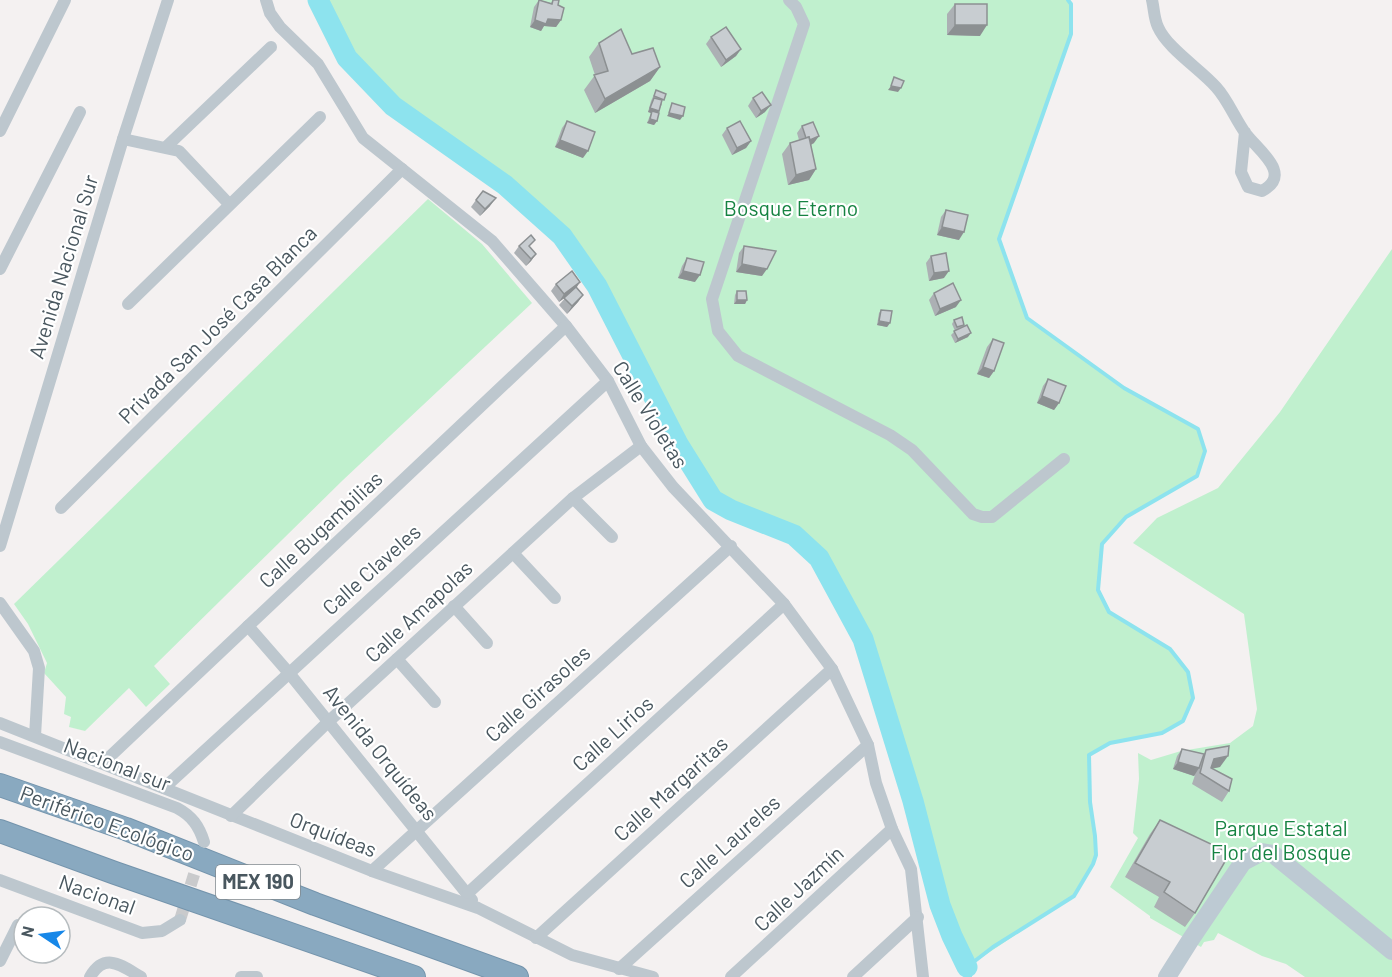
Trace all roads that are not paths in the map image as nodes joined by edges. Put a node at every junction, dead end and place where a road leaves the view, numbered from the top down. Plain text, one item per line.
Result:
1 (65, 0) edge
2 (168, 0) edge
3 (266, 0) edge
4 (789, 0) edge
5 (1152, 0) edge
6 (271, 47) dead end
7 (80, 112) dead end
8 (320, 117) dead end
9 (0, 131) edge
10 (1245, 132) dead end
11 (123, 139) junction
12 (166, 147) junction
13 (402, 169) junction
14 (229, 204) junction
15 (0, 269) edge
16 (128, 304) dead end
17 (567, 326) junction
18 (608, 381) junction
19 (641, 446) junction
20 (1064, 459) dead end
21 (573, 498) junction
22 (61, 508) dead end
23 (612, 537) dead end
24 (0, 546) edge
25 (731, 546) junction
26 (513, 552) junction
27 (555, 598) dead end
28 (0, 603) edge
29 (784, 604) junction
30 (454, 606) junction
31 (248, 626) junction
32 (487, 643) dead end
33 (398, 659) junction
34 (832, 669) junction
35 (289, 673) junction
36 (435, 702) dead end
37 (328, 722) junction
38 (0, 723) edge
39 (35, 736) junction
40 (0, 742) edge
41 (868, 745) junction
42 (103, 763) junction
43 (0, 785) edge
44 (164, 788) junction
45 (231, 816) junction
46 (892, 829) junction
47 (417, 830) junction
48 (0, 831) edge
49 (204, 842) dead end
50 (372, 871) junction
51 (0, 880) edge
52 (468, 893) junction
53 (478, 908) junction
54 (918, 918) junction
55 (180, 920) dead end
56 (12, 937) edge
57 (536, 938) junction
58 (1392, 951) edge
59 (0, 961) edge
60 (619, 969) junction
61 (90, 977) edge
62 (141, 977) edge
63 (241, 977) edge
64 (257, 977) edge
65 (414, 977) edge
66 (517, 977) edge
67 (653, 977) edge
68 (732, 977) edge
69 (854, 977) edge
70 (923, 977) edge
71 (1167, 977) edge

1 - 9 street
2 - 11 street, Avenida Nacional Sur
3 - 13 street, Calle Violetas
4 - 20 street
5 - 10 street
6 - 12 street
7 - 15 street
8 - 14 street
11 - 12 street
11 - 24 street, Avenida Nacional Sur
12 - 14 street
13 - 17 street, Calle Violetas
13 - 22 street, Privada San José Casa Blanca
14 - 16 street
17 - 18 street, Calle Violetas
17 - 31 street, Calle Bugambilias
18 - 19 street, Calle Violetas
18 - 35 street, Calle Claveles
19 - 21 street, Calle Amapolas
19 - 25 street, Calle Violetas
21 - 23 street
21 - 26 street, Calle Amapolas
25 - 29 street, Calle Violetas
25 - 47 street, Calle Girasoles
26 - 27 street
26 - 30 street, Calle Amapolas
28 - 39 street
29 - 34 street, Calle Violetas
29 - 52 street, Calle Lirios
30 - 32 street
30 - 33 street, Calle Amapolas
31 - 35 street, Avenida Orquídeas
31 - 42 street, Calle Bugambilias
33 - 36 street
33 - 37 street, Calle Amapolas
34 - 41 street, Calle Violetas
34 - 57 street, Calle Margaritas
35 - 37 street, Avenida Orquídeas
35 - 44 street, Calle Claveles
37 - 45 street, Calle Amapolas
37 - 47 street, Avenida Orquídeas
38 - 39 street, Orquídeas
39 - 42 street, Orquídeas
40 - 49 street, Nacional sur
41 - 46 street, Calle Violetas
41 - 60 street, Calle Laureles
42 - 44 street, Orquídeas
43 - 66 highway, Periférico Ecológico / MEX 190
44 - 45 street, Orquídeas
45 - 50 street, Orquídeas
46 - 54 street, Calle Violetas
46 - 68 street, Calle Jazmín
47 - 50 street, Calle Girasoles
47 - 52 street, Avenida Orquídeas
48 - 65 highway, Periférico Ecológico / MEX 190
50 - 53 street, Orquídeas
51 - 55 street, Nacional
52 - 53 street, Avenida Orquídeas
53 - 57 street, Orquídeas
54 - 69 street
54 - 70 street, Calle Violetas
56 - 59 street
57 - 60 street, Orquídeas
58 - 71 street
60 - 67 street, Orquídeas
61 - 62 street
63 - 64 street

